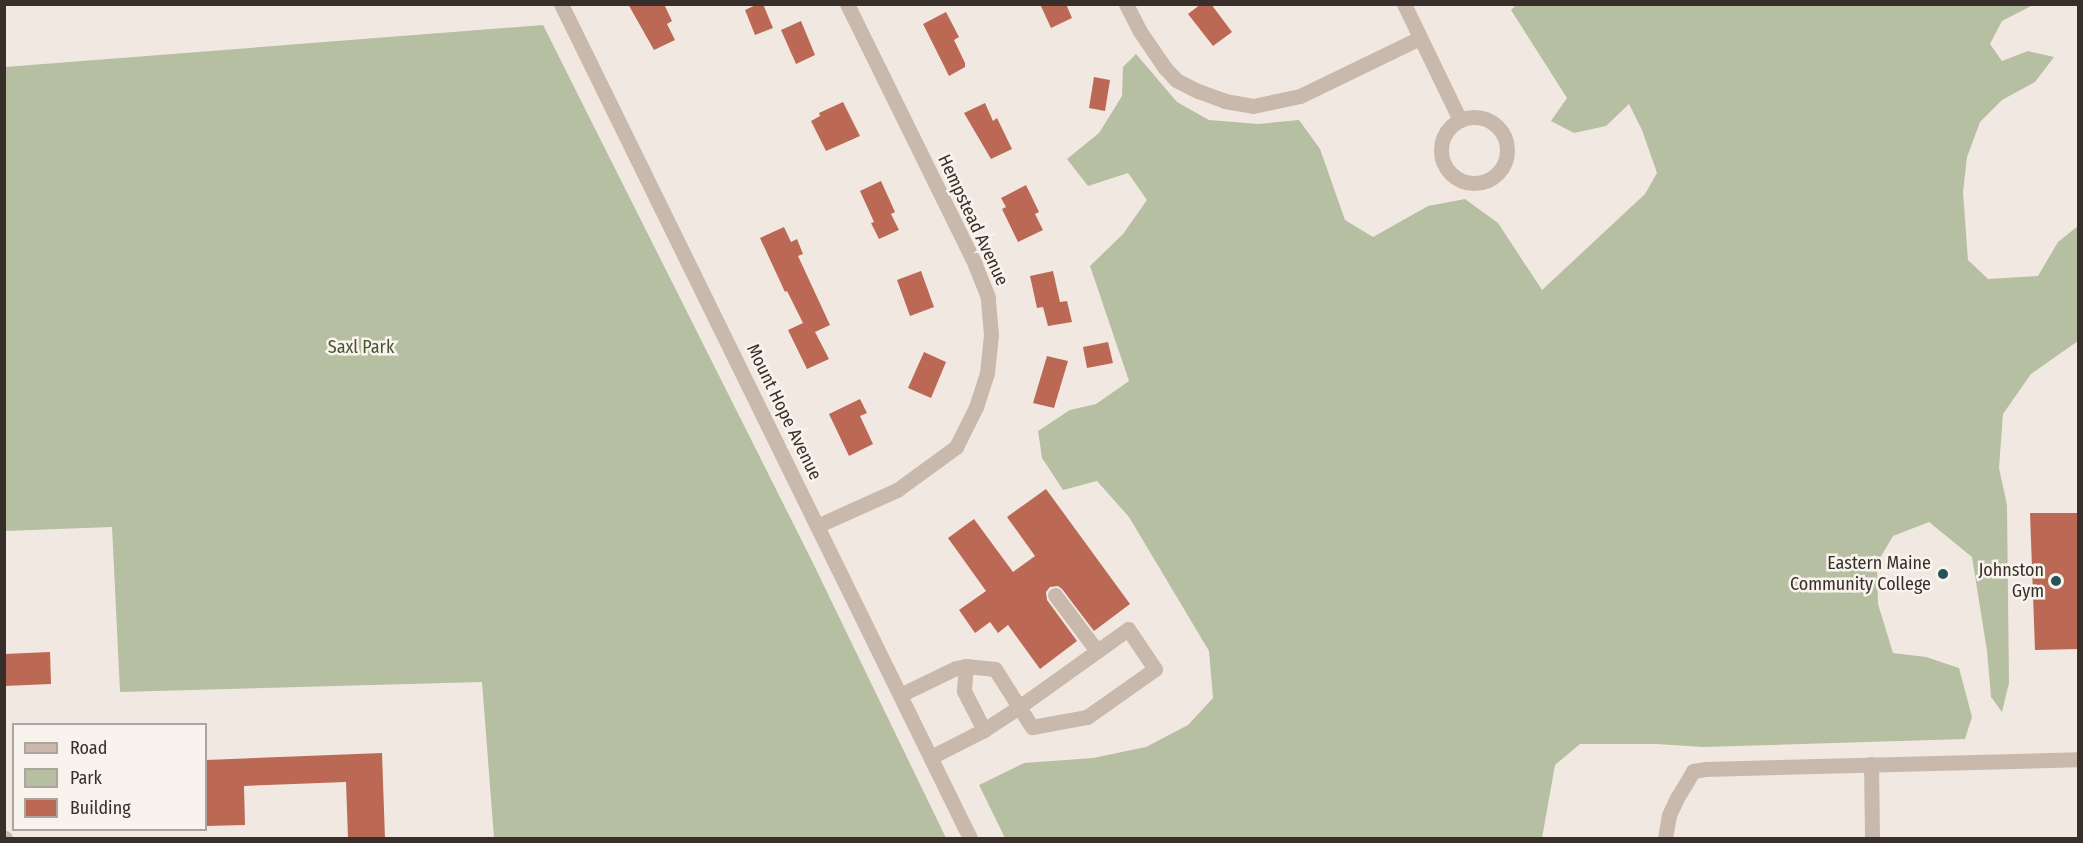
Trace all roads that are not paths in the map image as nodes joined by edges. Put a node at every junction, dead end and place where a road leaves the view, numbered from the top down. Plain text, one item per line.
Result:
1 (561, 4) edge
2 (847, 4) edge
3 (1126, 4) edge
4 (1404, 4) edge
5 (1420, 38) junction
6 (1460, 120) junction
7 (819, 525) junction
8 (1055, 596) dead end
9 (1097, 651) junction
10 (966, 666) junction
11 (900, 695) junction
12 (1019, 707) junction
13 (984, 729) junction
14 (931, 758) junction
15 (2079, 759) edge
16 (1871, 764) junction
17 (970, 838) edge
18 (1665, 838) edge
19 (1872, 838) edge

1 - 7 street, Mount Hope Avenue
2 - 7 street, Hempstead Avenue
3 - 5 street
4 - 5 street
5 - 6 street
6 - 6 street
7 - 11 street, Mount Hope Avenue
8 - 9 street
9 - 12 street
9 - 12 street
10 - 11 street
10 - 12 street
10 - 13 street
11 - 14 street, Mount Hope Avenue
12 - 13 street
13 - 14 street
14 - 17 street, Mount Hope Avenue
15 - 16 street
16 - 18 street
16 - 19 street

